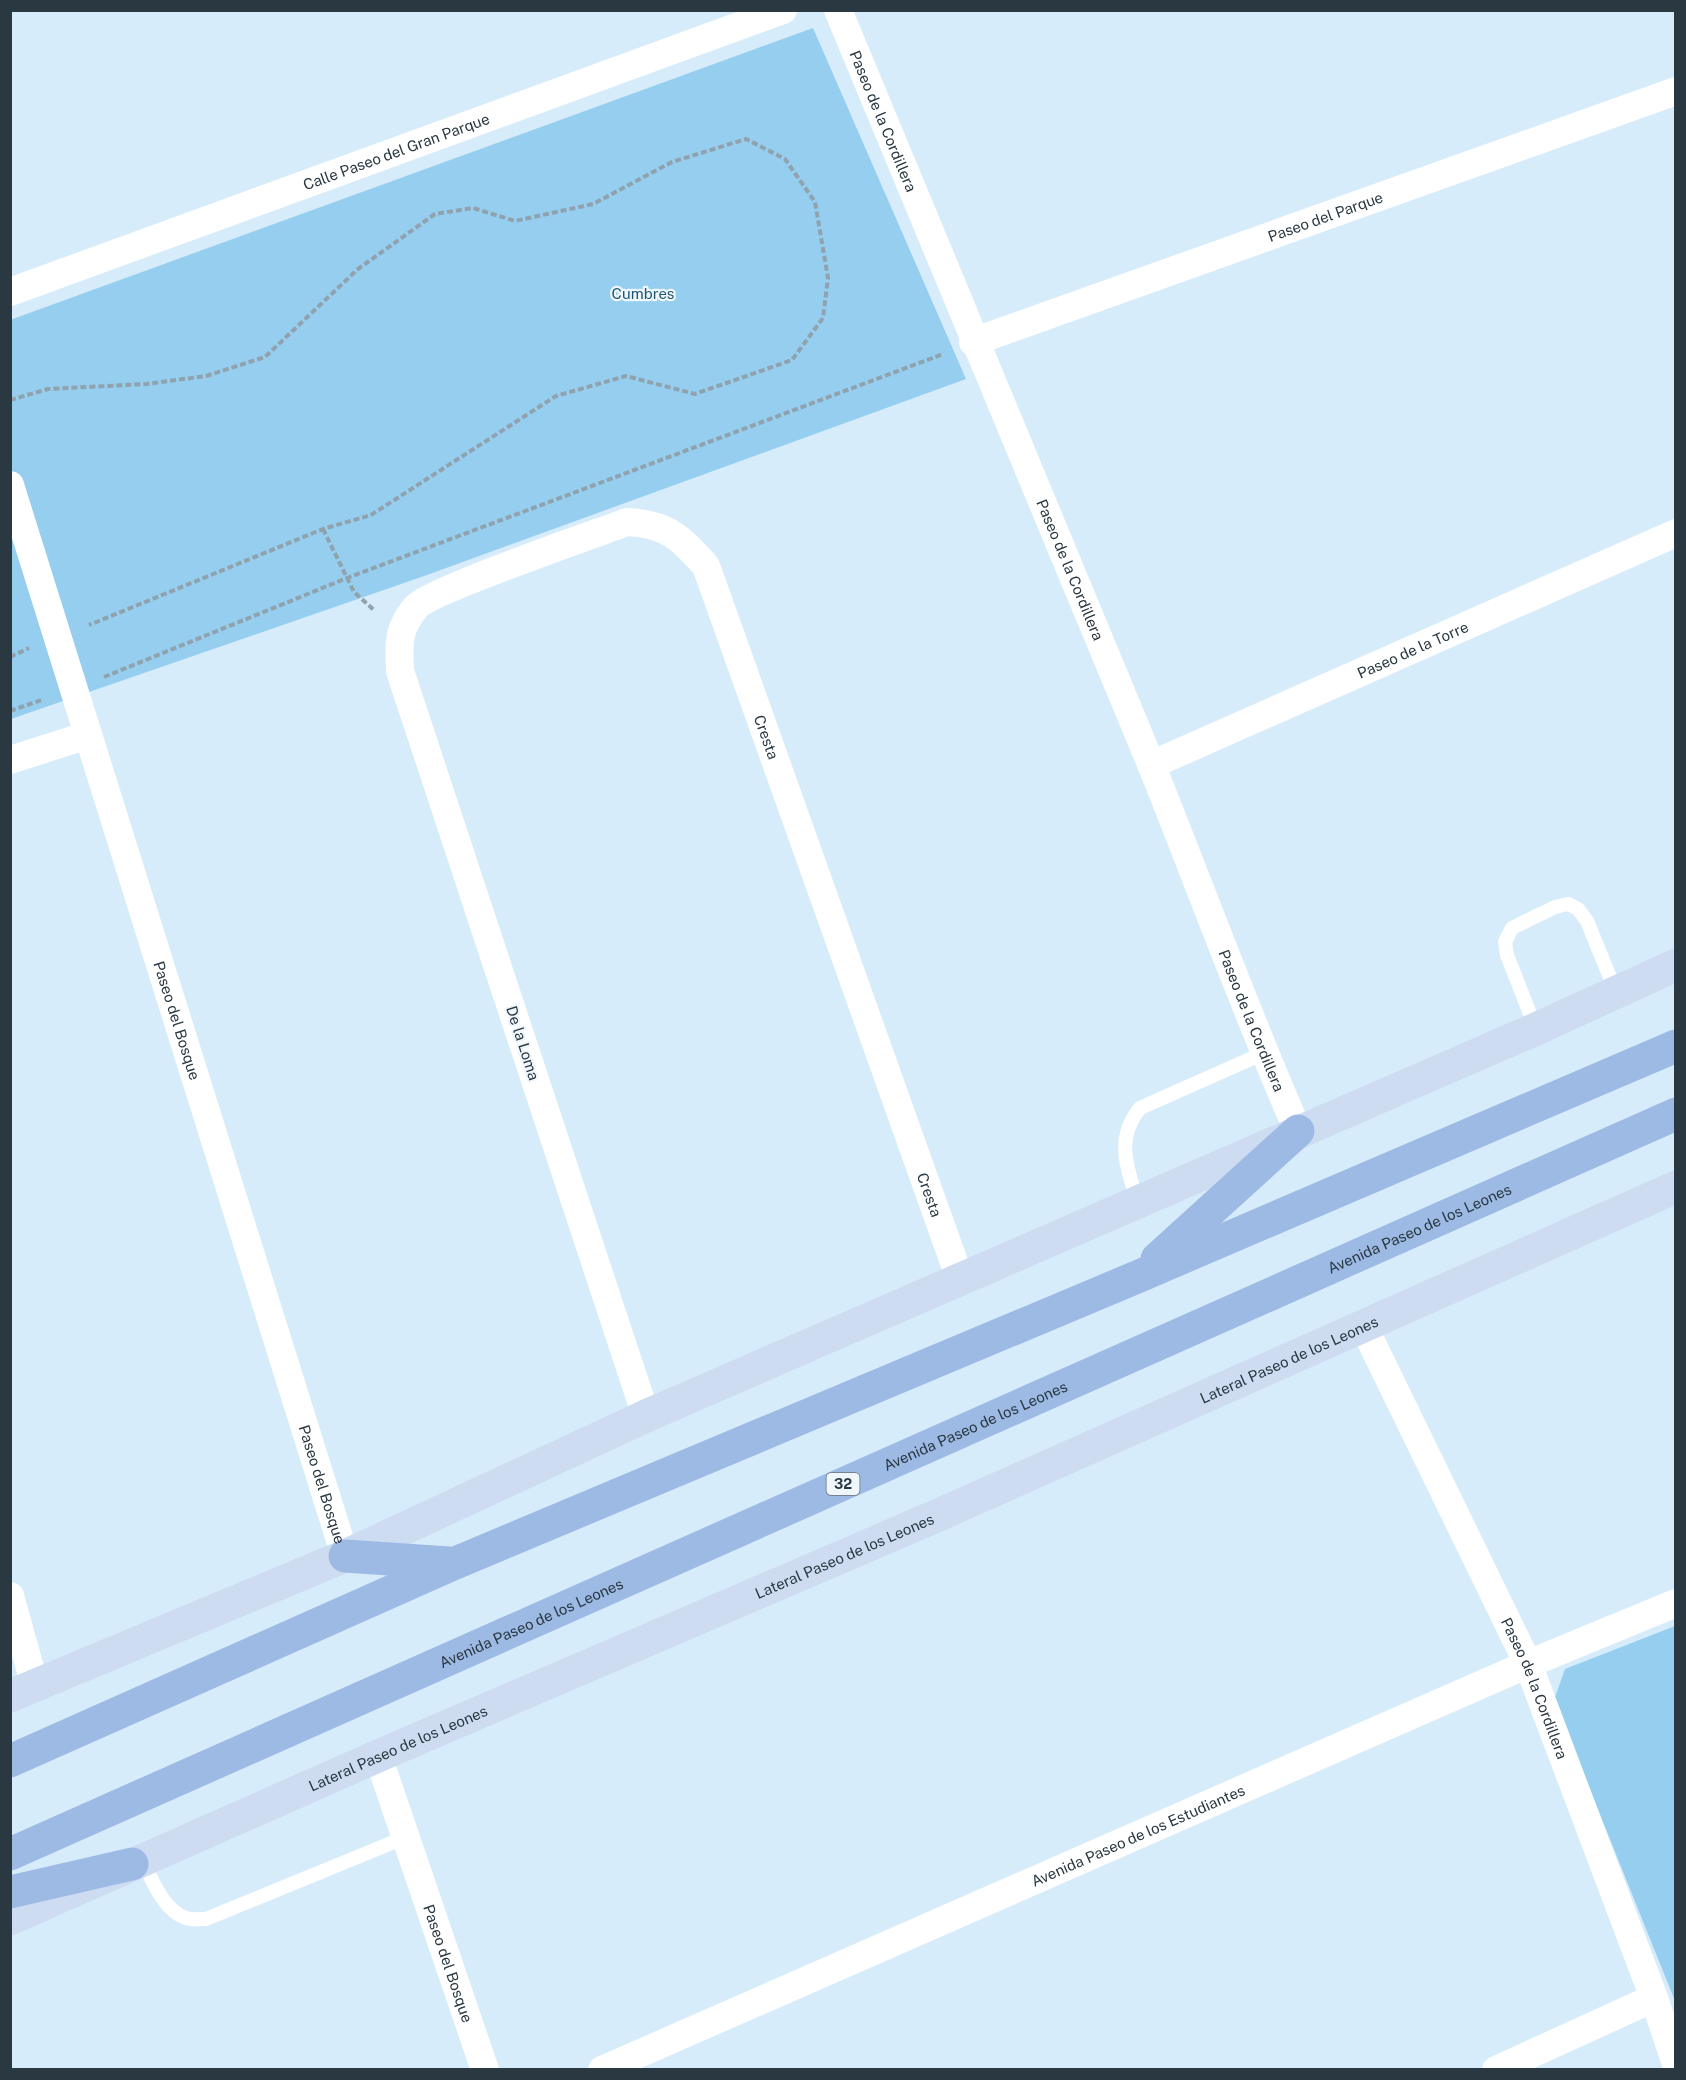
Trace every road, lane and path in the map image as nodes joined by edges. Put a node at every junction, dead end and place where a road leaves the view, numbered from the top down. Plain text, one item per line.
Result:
1 (783, 10) edge
2 (838, 10) edge
3 (1676, 91) edge
4 (10, 292) edge
5 (973, 342) junction
6 (10, 400) edge
7 (10, 485) edge
8 (323, 529) junction
9 (1676, 533) edge
10 (347, 578) junction
11 (399, 633) junction
12 (58, 638) junction
13 (10, 657) edge
14 (74, 689) junction
15 (10, 711) edge
16 (88, 735) junction
17 (10, 760) edge
18 (1151, 765) junction
19 (1676, 966) edge
20 (1616, 992) junction
21 (1536, 1029) junction
22 (1676, 1046) edge
23 (1264, 1053) junction
24 (1676, 1114) edge
25 (1298, 1131) junction
26 (1676, 1187) edge
27 (1137, 1201) junction
28 (1137, 1277) junction
29 (960, 1279) junction
30 (1363, 1324) junction
31 (646, 1416) junction
32 (345, 1556) junction
33 (453, 1564) junction
34 (10, 1596) edge
35 (1676, 1603) edge
36 (1528, 1664) junction
37 (23, 1691) edge
38 (378, 1755) junction
39 (10, 1761) edge
40 (406, 1837) junction
41 (10, 1854) edge
42 (137, 1862) junction
43 (10, 1892) edge
44 (10, 1919) edge
45 (1654, 1998) junction
46 (1676, 2064) edge
47 (485, 2070) edge
48 (602, 2070) edge
49 (1496, 2070) edge

1 - 4 street, Calle Paseo del Gran Parque
2 - 5 street, Paseo de la Cordillera
3 - 5 street, Paseo del Parque
5 - 10 path
5 - 18 street, Paseo de la Cordillera
6 - 8 path
7 - 12 street, Paseo del Bosque
8 - 10 path
8 - 12 path
9 - 18 street, Paseo de la Torre
10 - 11 path
10 - 14 path
11 - 29 street, Cresta
11 - 31 street, De la Loma
12 - 13 path
12 - 14 street, Paseo del Bosque
14 - 15 path
14 - 16 street, Paseo del Bosque
16 - 17 street
16 - 32 street, Paseo del Bosque
18 - 23 street, Paseo de la Cordillera
19 - 20 street
20 - 21 street
20 - 21 lane
21 - 25 street
22 - 28 main road
23 - 25 street, Paseo de la Cordillera
23 - 27 lane
24 - 41 main road, Avenida Paseo de los Leones / 32
25 - 27 street
25 - 28 main road
26 - 30 street, Lateral Paseo de los Leones
27 - 29 street
28 - 33 main road
29 - 31 street
30 - 36 street, Paseo de la Cordillera
30 - 38 street, Lateral Paseo de los Leones
31 - 32 street
32 - 33 main road
32 - 37 street
33 - 39 main road
34 - 37 street
35 - 36 street, Avenida Paseo de los Estudiantes
36 - 45 street, Paseo de la Cordillera
36 - 48 street, Avenida Paseo de los Estudiantes
38 - 40 street, Paseo del Bosque
38 - 42 street, Lateral Paseo de los Leones
40 - 42 lane
40 - 47 street, Paseo del Bosque
42 - 43 main road
42 - 44 street, Lateral Paseo de los Leones
45 - 46 street, Paseo de la Cordillera
45 - 49 street

